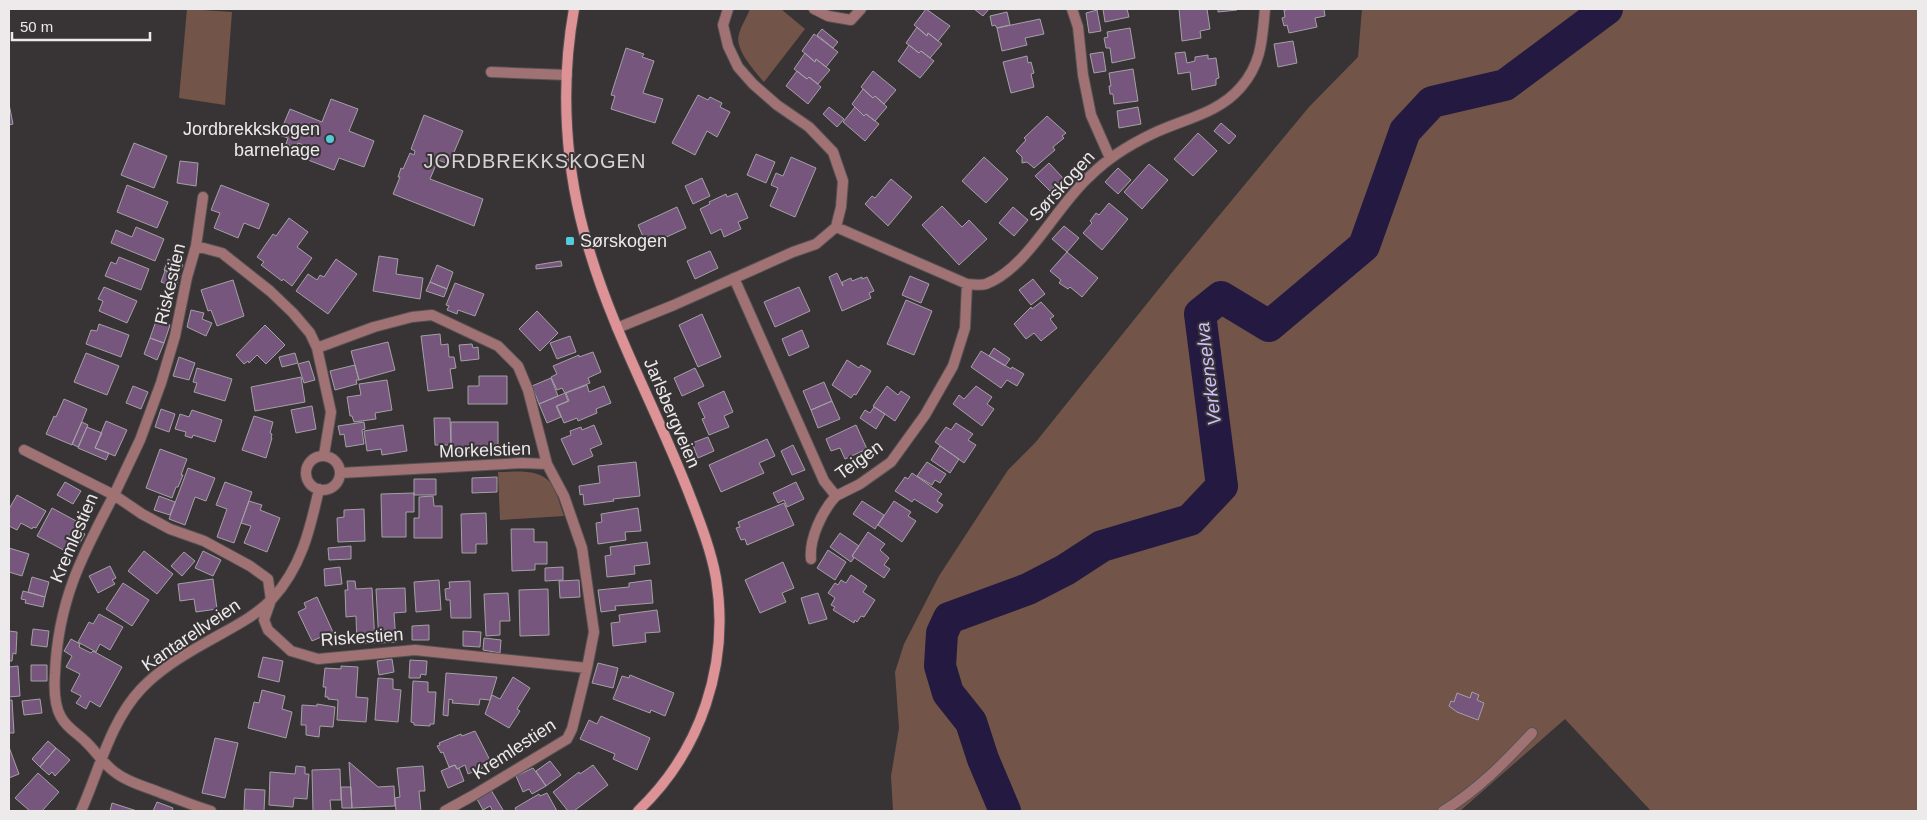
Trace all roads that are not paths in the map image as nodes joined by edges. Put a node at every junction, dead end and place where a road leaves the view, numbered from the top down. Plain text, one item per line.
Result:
1 (574, 9) edge
2 (728, 9) edge
3 (814, 9) edge
4 (861, 9) edge
5 (1072, 9) edge
6 (1265, 9) edge
7 (491, 72) dead end
8 (567, 75) junction
9 (1110, 158) junction
10 (204, 197) dead end
11 (836, 227) junction
12 (196, 246) junction
13 (734, 278) junction
14 (967, 284) junction
15 (617, 328) junction
16 (316, 348) junction
17 (24, 450) dead end
18 (324, 455) junction
19 (547, 464) junction
20 (340, 473) junction
21 (319, 489) junction
22 (114, 495) junction
23 (836, 496) junction
24 (811, 559) dead end
25 (271, 600) junction
26 (586, 668) junction
27 (1532, 733) dead end
28 (102, 761) junction
29 (81, 811) edge
30 (211, 811) edge
31 (445, 811) edge
32 (638, 811) edge
33 (1443, 811) edge

1 - 8 main road, Jarlsbergveien
2 - 11 street
3 - 4 street
5 - 9 street
6 - 9 street, Sørskogen
7 - 8 street
8 - 15 main road, Jarlsbergveien
9 - 14 street, Sørskogen
10 - 12 street, Riskestien
11 - 13 street
11 - 14 street, Sørskogen
12 - 16 street
12 - 22 street, Riskestien
13 - 15 street
13 - 23 street, Teigen
14 - 23 street, Teigen
15 - 32 main road, Jarlsbergveien
16 - 18 street
16 - 19 street, Morkelstien
17 - 22 street, Kremlestien
18 - 20 street
18 - 21 street
19 - 20 street, Morkelstien
19 - 26 street
20 - 21 street
21 - 25 street, Kantarellveien
22 - 25 street, Riskestien
22 - 28 street, Kremlestien
23 - 24 street
25 - 26 street, Riskestien
25 - 28 street, Kantarellveien
26 - 31 street, Kremlestien
27 - 33 street
28 - 29 street, Kantarellveien
28 - 30 street, Kremlestien

